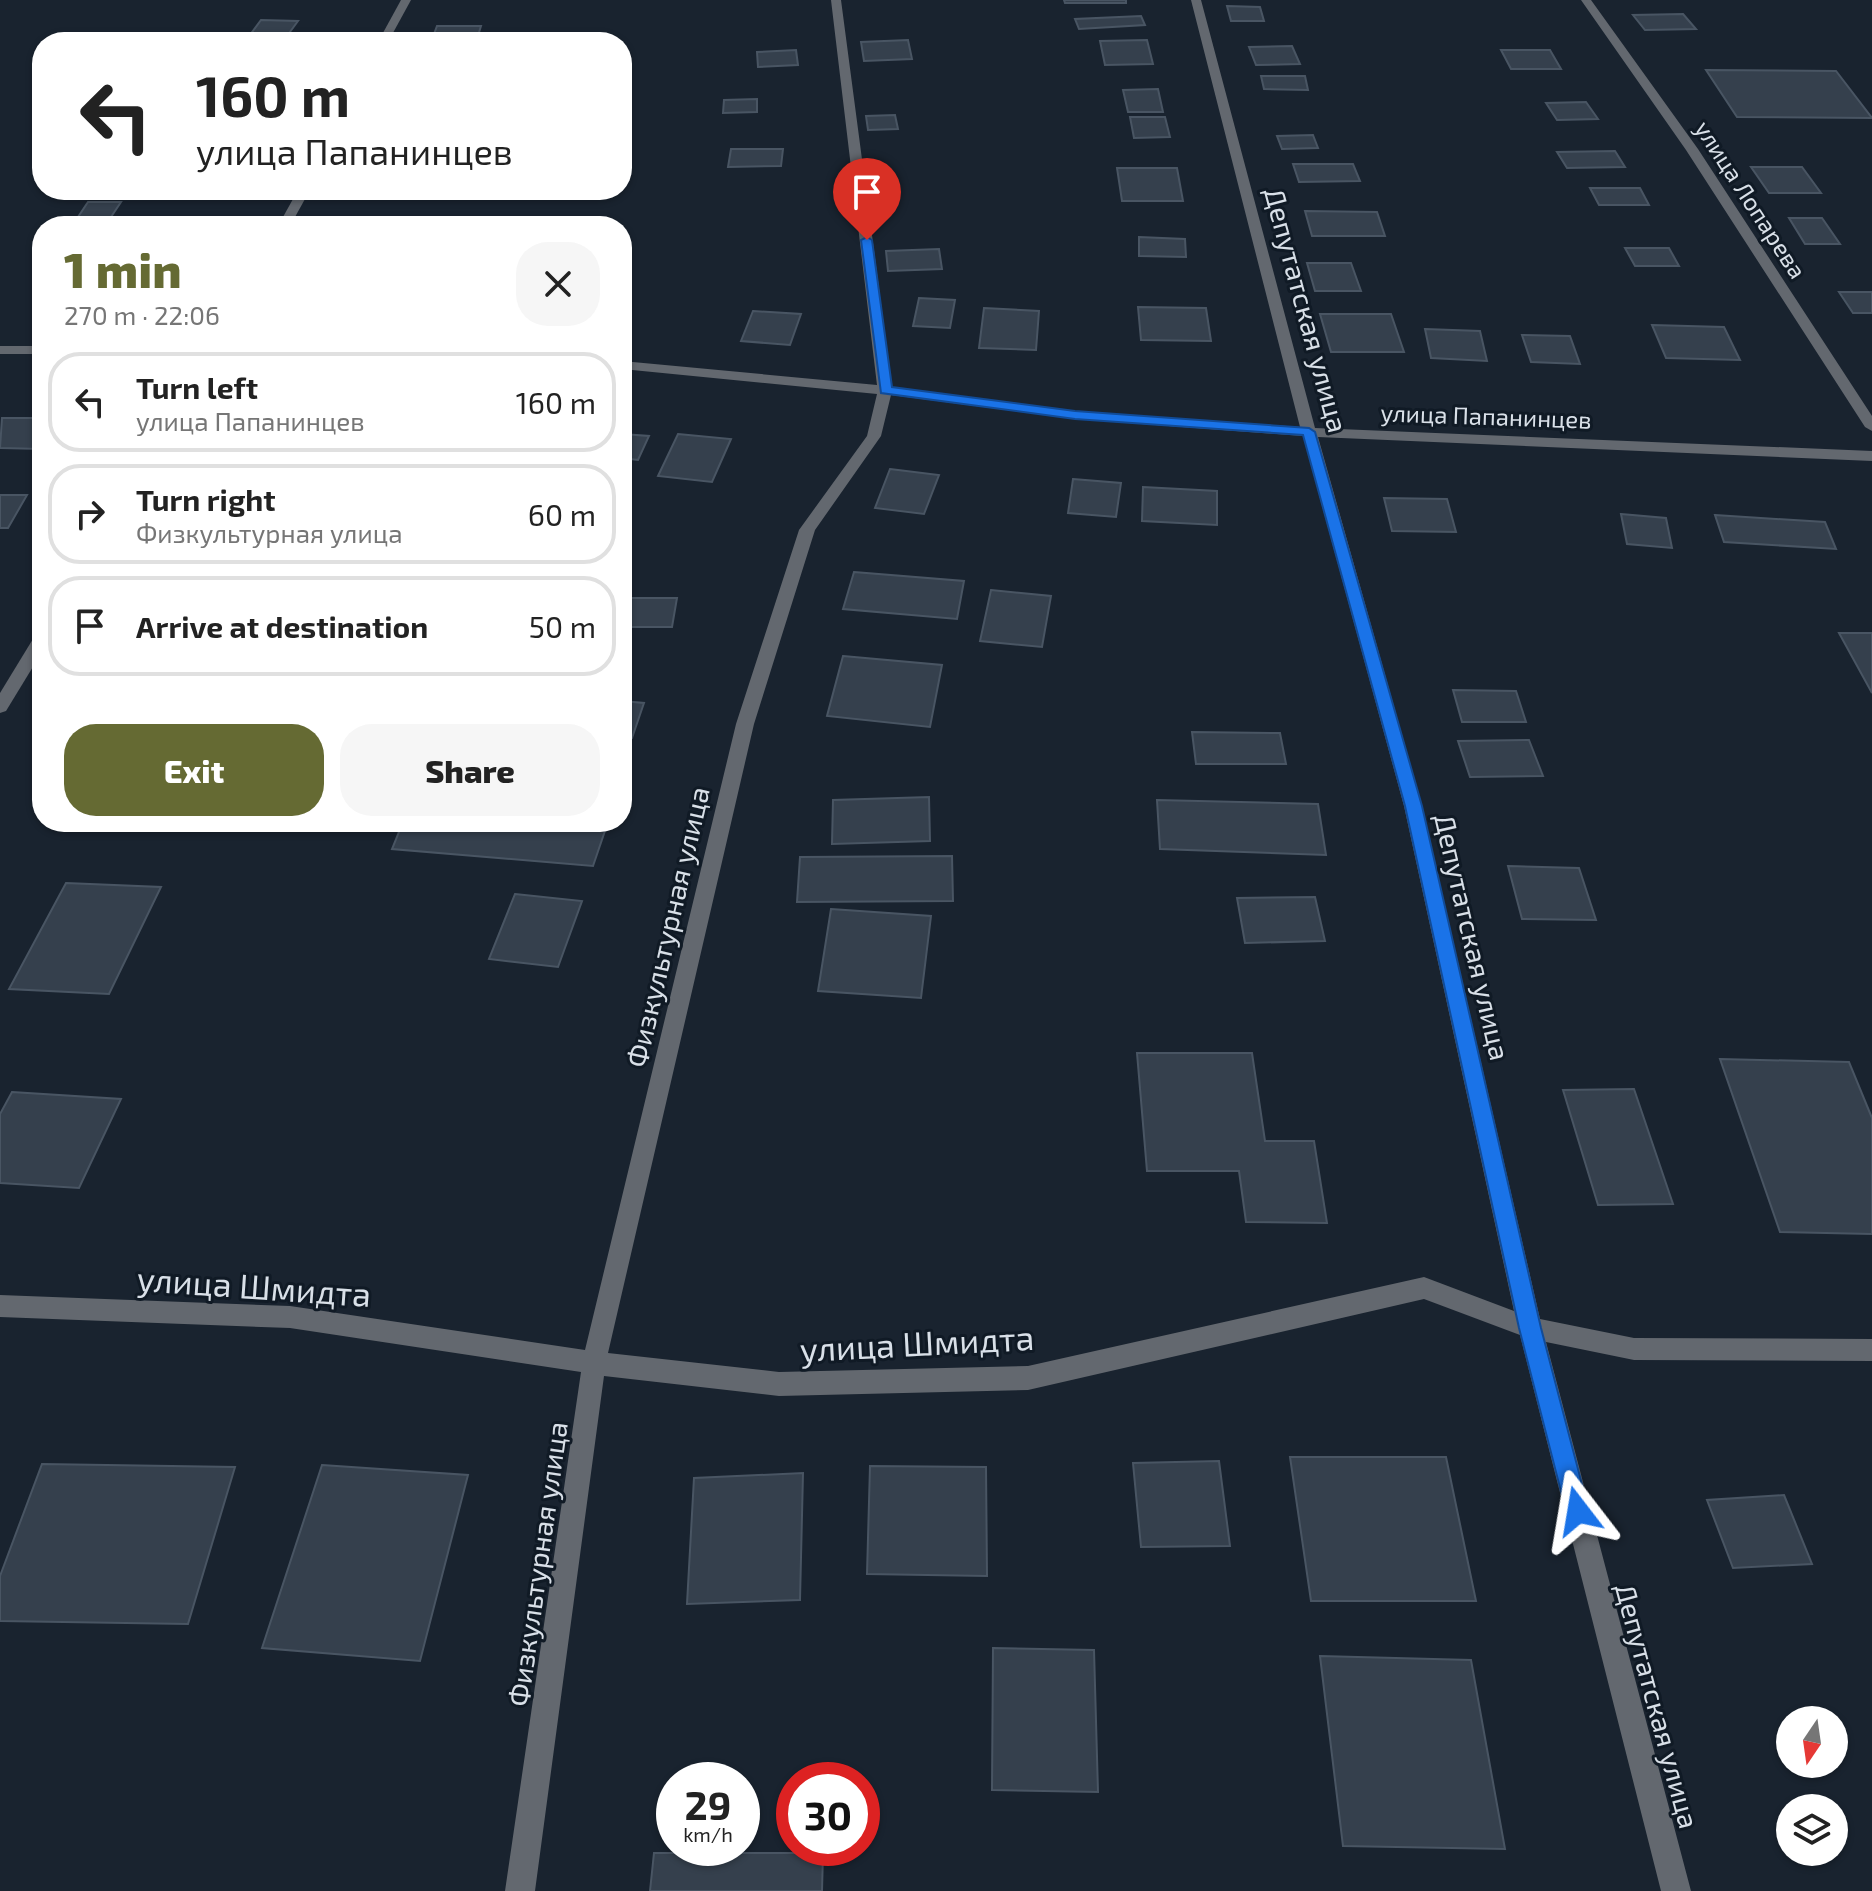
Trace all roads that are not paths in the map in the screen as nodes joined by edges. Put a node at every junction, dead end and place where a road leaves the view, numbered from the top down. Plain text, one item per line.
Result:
1 (406, 0) edge
2 (836, 0) edge
3 (1196, 0) edge
4 (1586, 0) edge
5 (388, 32) edge
6 (0, 350) edge
7 (32, 350) edge
8 (632, 366) edge
9 (885, 390) junction
10 (1872, 427) edge
11 (1309, 432) junction
12 (1872, 456) edge
13 (32, 654) edge
14 (0, 707) edge
15 (0, 1306) edge
16 (1530, 1328) junction
17 (1872, 1350) edge
18 (594, 1363) junction
19 (520, 1891) edge
20 (1676, 1891) edge

1 - 5 street
2 - 9 street, Физкультурная улица
3 - 11 street, Депутатская улица
4 - 10 street, улица Лопарева
6 - 7 street
8 - 9 street, улица Папанинцев
9 - 11 street, улица Папанинцев
9 - 18 street, Физкультурная улица
11 - 12 street, улица Папанинцев
11 - 16 street, Депутатская улица
13 - 14 street
15 - 18 street, улица Шмидта
16 - 17 street, улица Шмидта
16 - 18 street, улица Шмидта
16 - 20 street, Депутатская улица
18 - 19 street, Физкультурная улица

